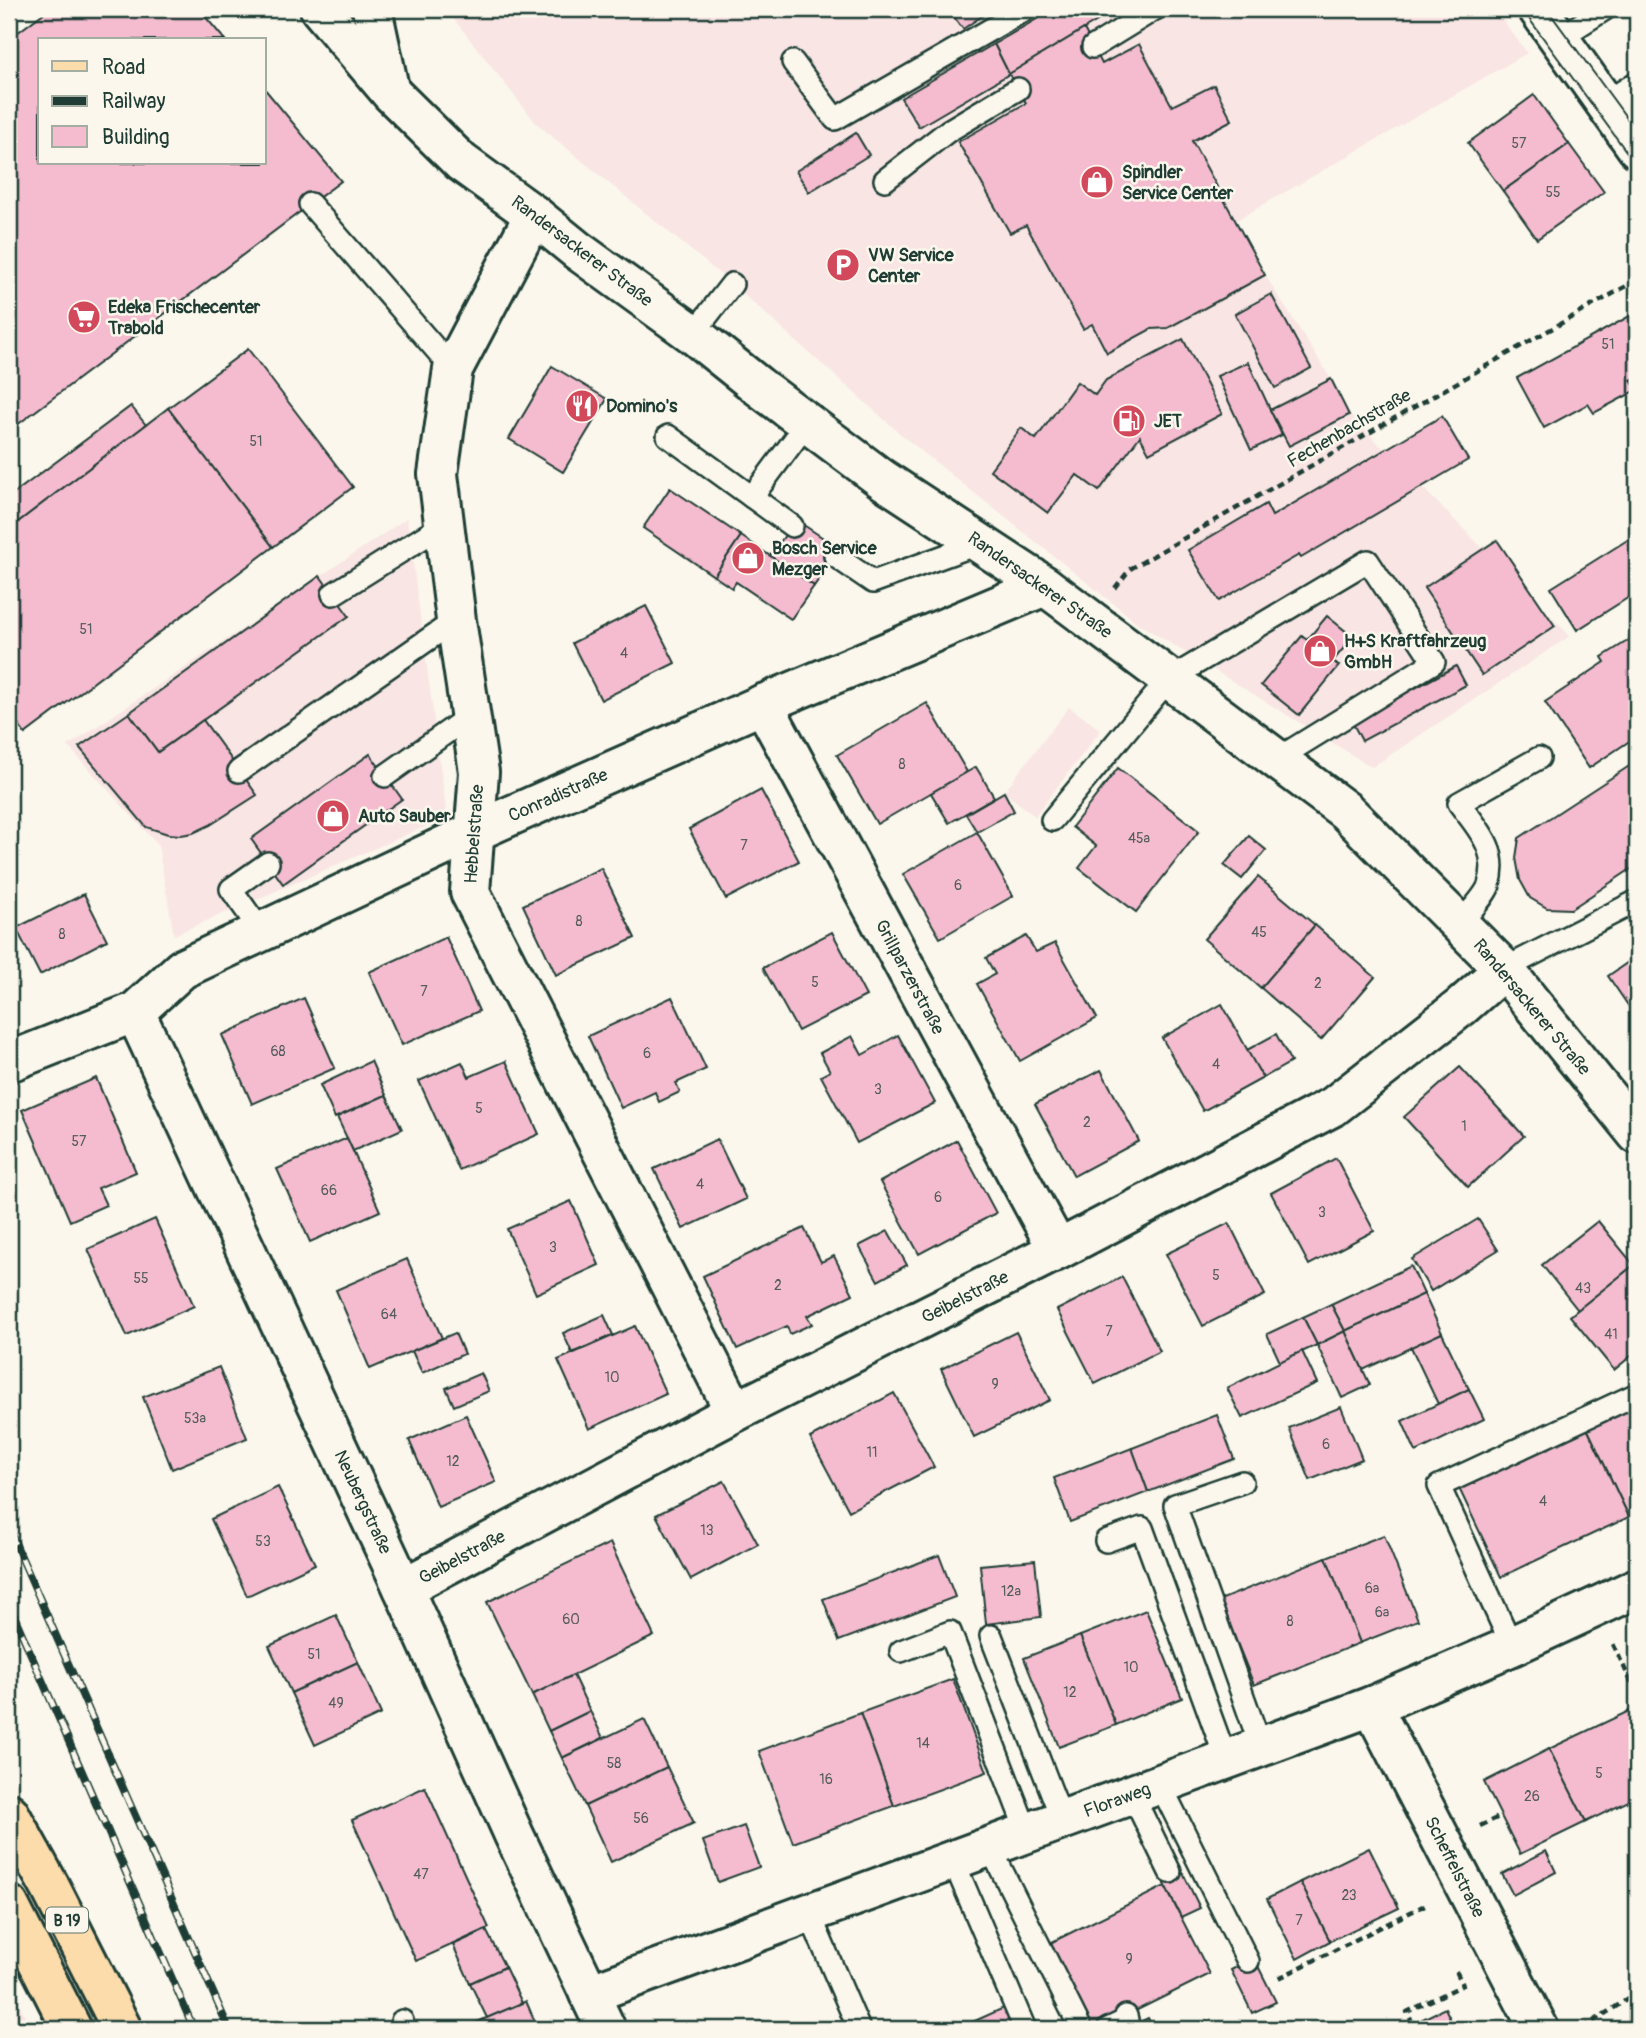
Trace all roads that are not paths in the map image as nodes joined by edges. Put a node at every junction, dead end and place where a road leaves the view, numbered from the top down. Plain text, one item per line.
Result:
1 (320, 9) edge
2 (372, 9) edge
3 (1026, 9) edge
4 (1155, 9) edge
5 (1605, 9) edge
6 (1548, 23) edge
7 (1093, 47) dead end
8 (793, 62) dead end
9 (1637, 82) edge
10 (1018, 89) dead end
11 (391, 93) junction
12 (1605, 103) junction
13 (1637, 148) edge
14 (884, 180) dead end
15 (310, 204) dead end
16 (534, 215) junction
17 (732, 284) dead end
18 (693, 334) junction
19 (453, 369) junction
20 (807, 423) junction
21 (668, 436) dead end
22 (752, 497) junction
23 (443, 525) junction
24 (792, 526) dead end
25 (980, 543) junction
26 (835, 556) dead end
27 (1045, 586) junction
28 (333, 594) dead end
29 (456, 620) junction
30 (1168, 680) junction
31 (763, 704) junction
32 (471, 715) junction
33 (1539, 758) dead end
34 (1277, 760) junction
35 (239, 771) dead end
36 (385, 776) dead end
37 (1052, 820) dead end
38 (474, 832) junction
39 (268, 863) dead end
40 (1637, 901) edge
41 (1460, 925) junction
42 (261, 931) junction
43 (1504, 969) junction
44 (135, 1012) junction
45 (9, 1062) edge
46 (1637, 1134) edge
47 (1058, 1251) junction
48 (1637, 1394) edge
49 (736, 1412) junction
50 (1242, 1482) dead end
51 (1106, 1541) dead end
52 (403, 1588) junction
53 (1637, 1588) edge
54 (991, 1636) dead end
55 (1512, 1646) junction
56 (901, 1651) dead end
57 (1372, 1706) junction
58 (1243, 1753) junction
59 (1146, 1789) junction
60 (9, 1813) edge
61 (1044, 1826) junction
62 (990, 1847) junction
63 (953, 1860) junction
64 (1170, 1872) dead end
65 (9, 1905) edge
66 (809, 1913) junction
67 (1248, 1961) dead end
68 (589, 1994) junction
69 (1126, 2016) dead end
70 (72, 2029) edge
71 (122, 2029) edge
72 (606, 2029) edge
73 (859, 2029) edge
74 (1025, 2029) edge
75 (1081, 2029) edge
76 (1108, 2029) edge
77 (1539, 2029) edge

1 - 11 street, Randersackerer Straße
2 - 11 street
3 - 8 lane
4 - 7 lane
5 - 6 lane
6 - 12 street
9 - 12 lane
10 - 14 lane
11 - 16 street, Randersackerer Straße
12 - 13 street
15 - 19 lane
16 - 18 street, Randersackerer Straße
16 - 19 street, Hebbelstraße
17 - 18 lane
18 - 20 street, Randersackerer Straße
19 - 23 street, Hebbelstraße
20 - 22 lane
20 - 25 street, Randersackerer Straße
21 - 22 lane
22 - 24 lane
23 - 28 lane
23 - 29 street, Hebbelstraße
25 - 26 lane
25 - 27 street, Randersackerer Straße
27 - 30 street, Randersackerer Straße
27 - 31 street, Conradistraße
29 - 32 street, Hebbelstraße
29 - 35 lane
30 - 34 street, Randersackerer Straße
30 - 34 lane
30 - 37 lane
31 - 38 street, Conradistraße
31 - 47 street, Grillparzerstraße
32 - 36 lane
32 - 38 street, Hebbelstraße
33 - 41 lane
34 - 41 street, Randersackerer Straße
38 - 42 street, Conradistraße
38 - 49 street, Hebbelstraße
39 - 42 lane
40 - 43 lane
41 - 43 street, Randersackerer Straße
42 - 44 street, Conradistraße
43 - 46 street, Randersackerer Straße
43 - 47 street, Geibelstraße
44 - 45 street, Conradistraße
44 - 52 street, Neubergstraße
47 - 49 street, Geibelstraße
48 - 55 lane
49 - 52 street, Geibelstraße
50 - 58 lane
51 - 58 lane
52 - 68 street, Neubergstraße
53 - 55 street, Floraweg
54 - 61 lane
55 - 57 street, Floraweg
56 - 61 lane
57 - 58 street, Floraweg
57 - 77 street, Scheffelstraße
58 - 59 street, Floraweg
59 - 61 street, Floraweg
59 - 64 lane
59 - 67 lane
60 - 71 main road, B 19
61 - 62 street, Floraweg
62 - 63 street, Floraweg
62 - 75 lane
63 - 66 street, Floraweg
63 - 74 lane
65 - 70 main road, B 19
66 - 68 street, Floraweg
66 - 73 lane
68 - 72 street, Neubergstraße
69 - 76 lane

